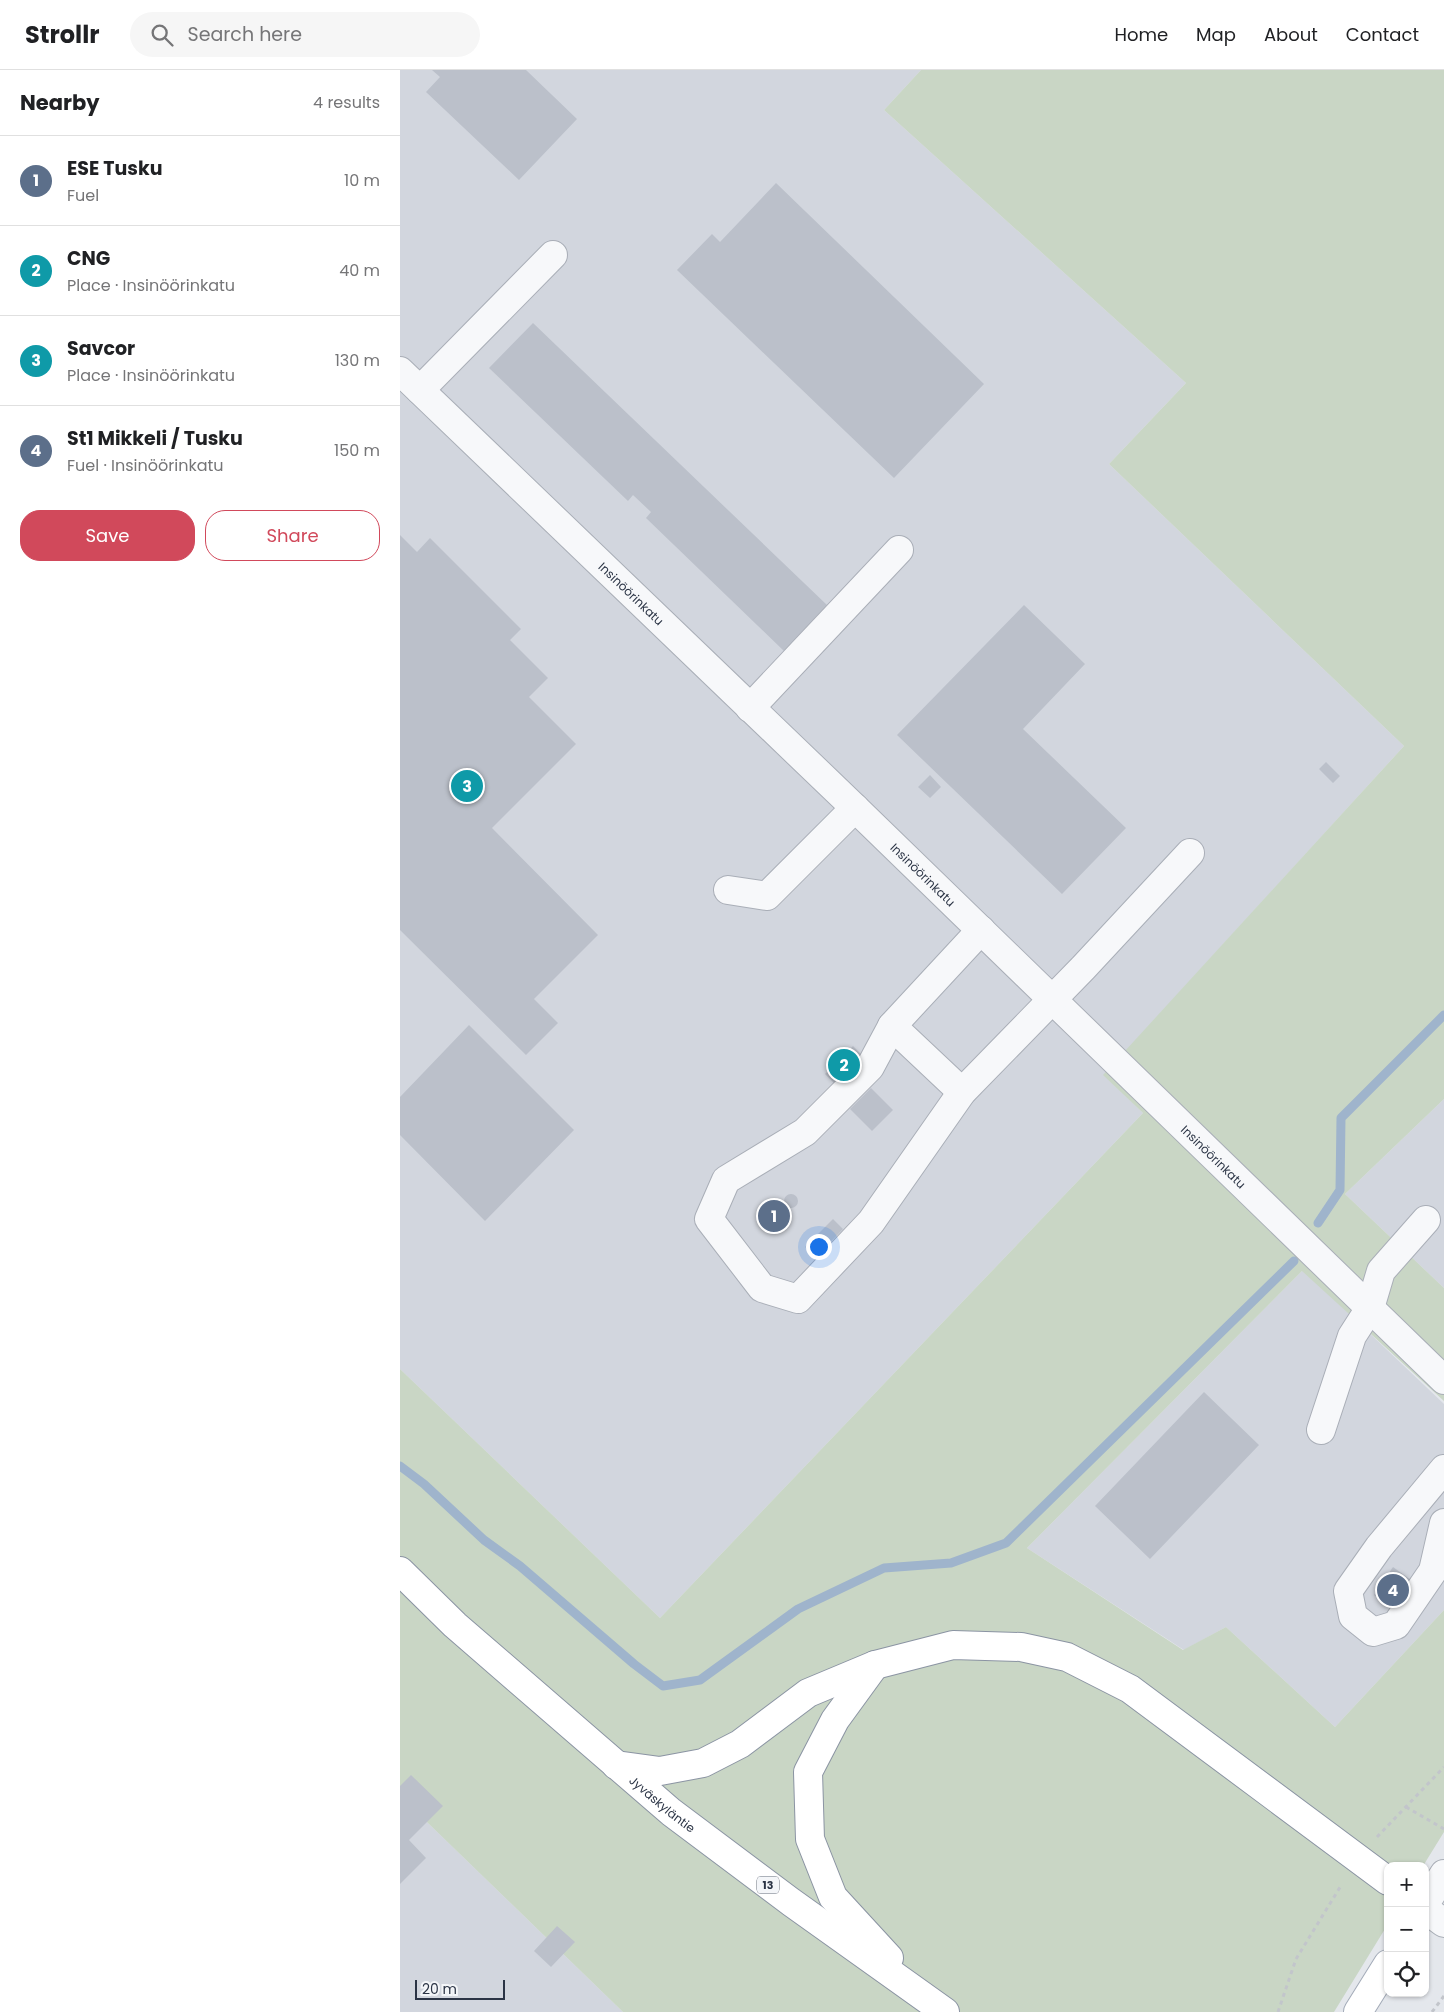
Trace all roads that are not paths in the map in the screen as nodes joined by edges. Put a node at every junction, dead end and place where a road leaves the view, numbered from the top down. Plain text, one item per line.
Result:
1 (553, 255) dead end
2 (400, 370) edge
3 (420, 390) junction
4 (899, 550) dead end
5 (750, 708) junction
6 (855, 808) junction
7 (1190, 852) dead end
8 (728, 890) dead end
9 (981, 930) junction
10 (1052, 999) junction
11 (892, 1026) junction
12 (962, 1092) junction
13 (1426, 1220) dead end
14 (1370, 1308) junction
15 (1444, 1380) edge
16 (1321, 1430) dead end
17 (1444, 1469) edge
18 (1444, 1523) edge
19 (400, 1571) edge
20 (875, 1665) junction
21 (616, 1765) junction
22 (1444, 1874) edge
23 (1384, 1878) edge
24 (1429, 1898) edge
25 (1429, 1912) edge
26 (1444, 1924) edge
27 (1384, 1970) edge
28 (935, 2005) edge
29 (1358, 2012) edge

1 - 3 street
2 - 3 street, Insinöörinkatu
3 - 5 street, Insinöörinkatu
4 - 5 street
5 - 6 street, Insinöörinkatu
6 - 8 street
6 - 9 street, Insinöörinkatu
7 - 10 street
9 - 10 street, Insinöörinkatu
9 - 11 street
10 - 12 street
10 - 14 street, Insinöörinkatu
11 - 12 street
11 - 12 street
13 - 14 street
14 - 15 street, Insinöörinkatu
14 - 16 street
17 - 18 street
19 - 21 main road, Jyväskyläntie / 13
20 - 21 main road
20 - 23 main road
20 - 28 main road
21 - 28 main road, Jyväskyläntie / 13
22 - 24 street
25 - 26 street
27 - 29 main road

